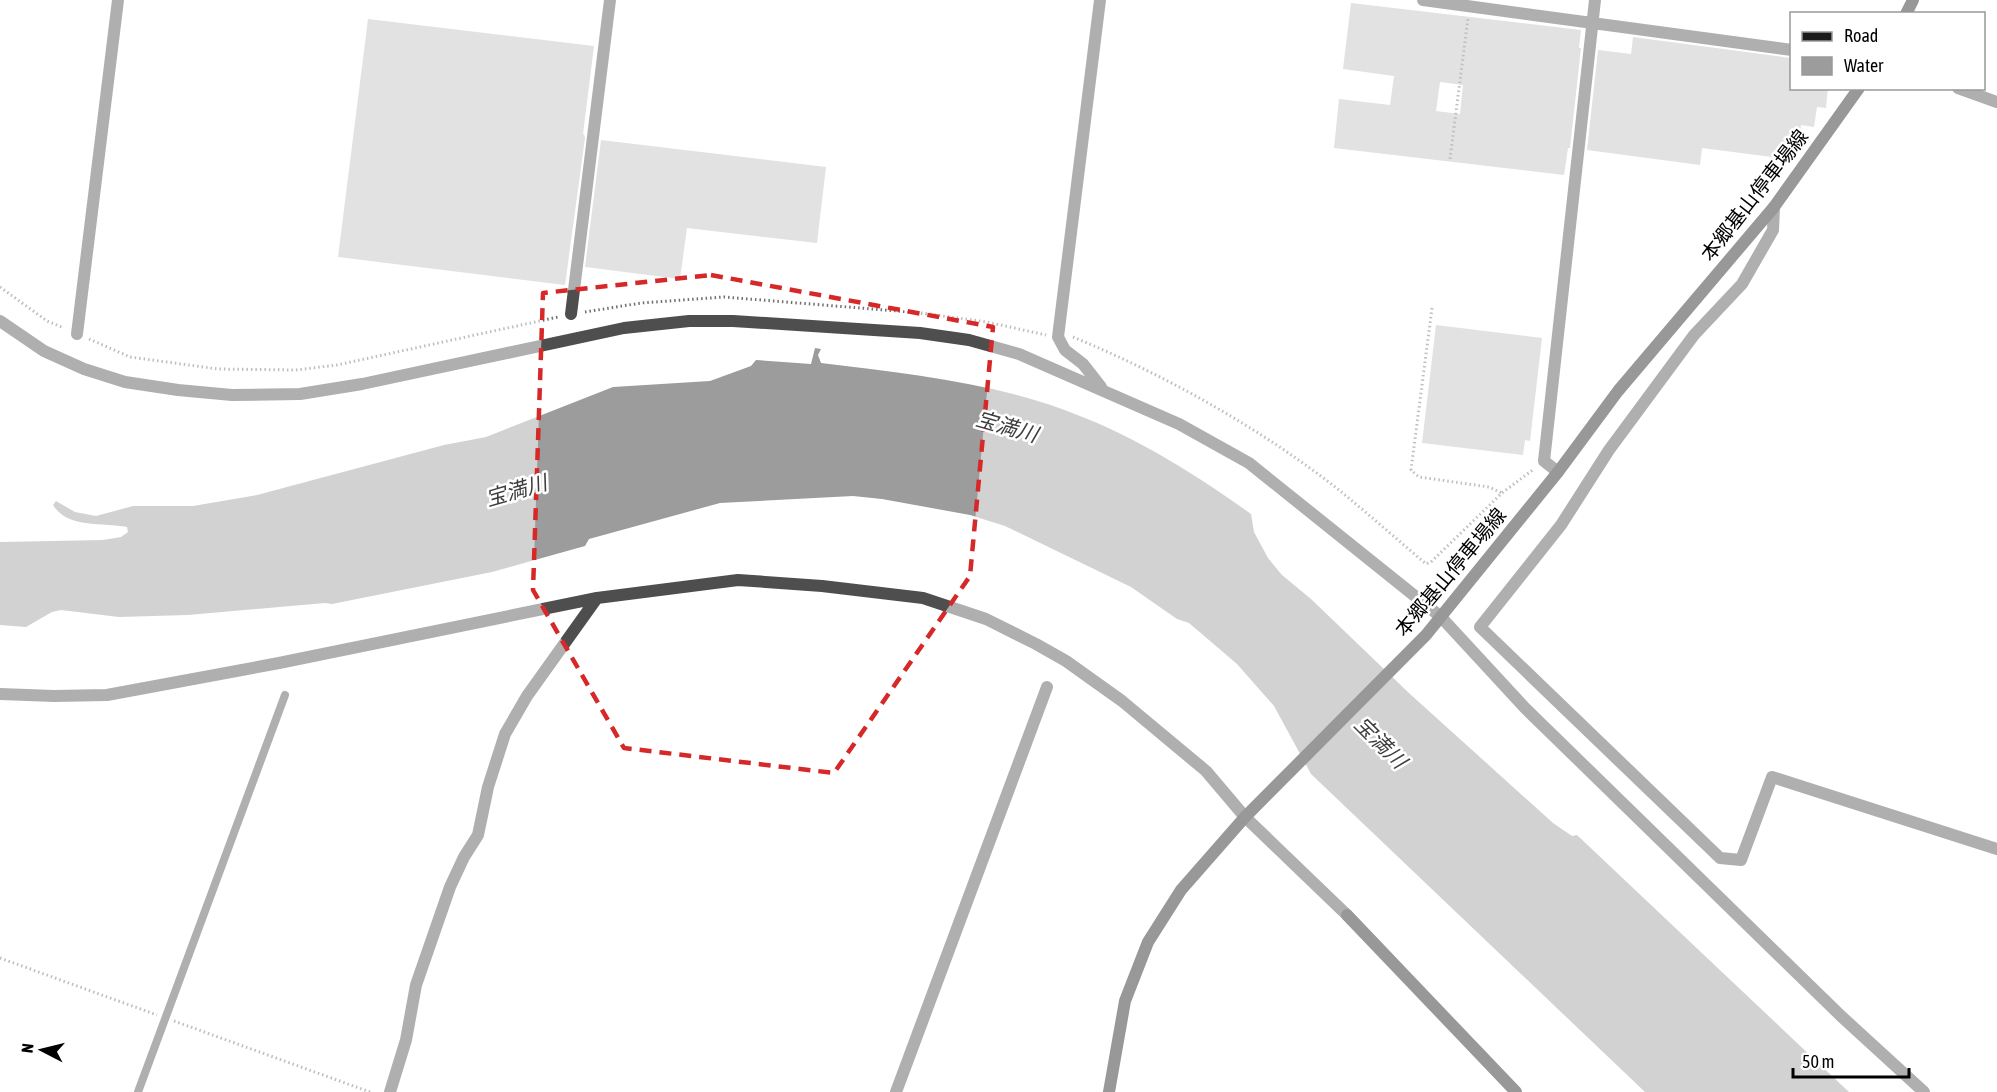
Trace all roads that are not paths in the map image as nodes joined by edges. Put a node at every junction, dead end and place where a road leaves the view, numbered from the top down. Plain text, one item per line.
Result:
1 (118, 0) edge
2 (610, 0) edge
3 (1100, 0) edge
4 (1423, 0) edge
5 (1595, 0) edge
6 (1592, 22) junction
7 (1790, 50) edge
8 (1858, 90) edge
9 (1964, 90) edge
10 (1997, 102) edge
11 (1774, 207) junction
12 (571, 314) road end
13 (0, 321) edge
14 (77, 334) road end
15 (1104, 391) junction
16 (1558, 472) junction
17 (597, 598) junction
18 (1441, 617) junction
19 (1047, 687) dead end
20 (0, 694) edge
21 (285, 695) dead end
22 (1248, 814) junction
23 (1997, 849) edge
24 (1347, 915) joint
25 (138, 1092) edge
26 (390, 1092) edge
27 (896, 1092) edge
28 (1109, 1092) edge
29 (1516, 1092) edge
30 (1924, 1092) edge

1 - 14 street
2 - 12 street
3 - 15 street
4 - 6 street
5 - 6 street
6 - 7 street
6 - 16 street
8 - 11 main road, 本郷基山停車場線
9 - 10 street
11 - 16 main road, 本郷基山停車場線
11 - 23 street
13 - 15 street
15 - 18 street
16 - 18 main road, 本郷基山停車場線
17 - 20 street
17 - 22 street
17 - 26 street
18 - 22 main road, 本郷基山停車場線
18 - 30 street
19 - 27 street
21 - 25 lane
22 - 24 street
22 - 28 main road, 本郷基山停車場線
24 - 29 main road

